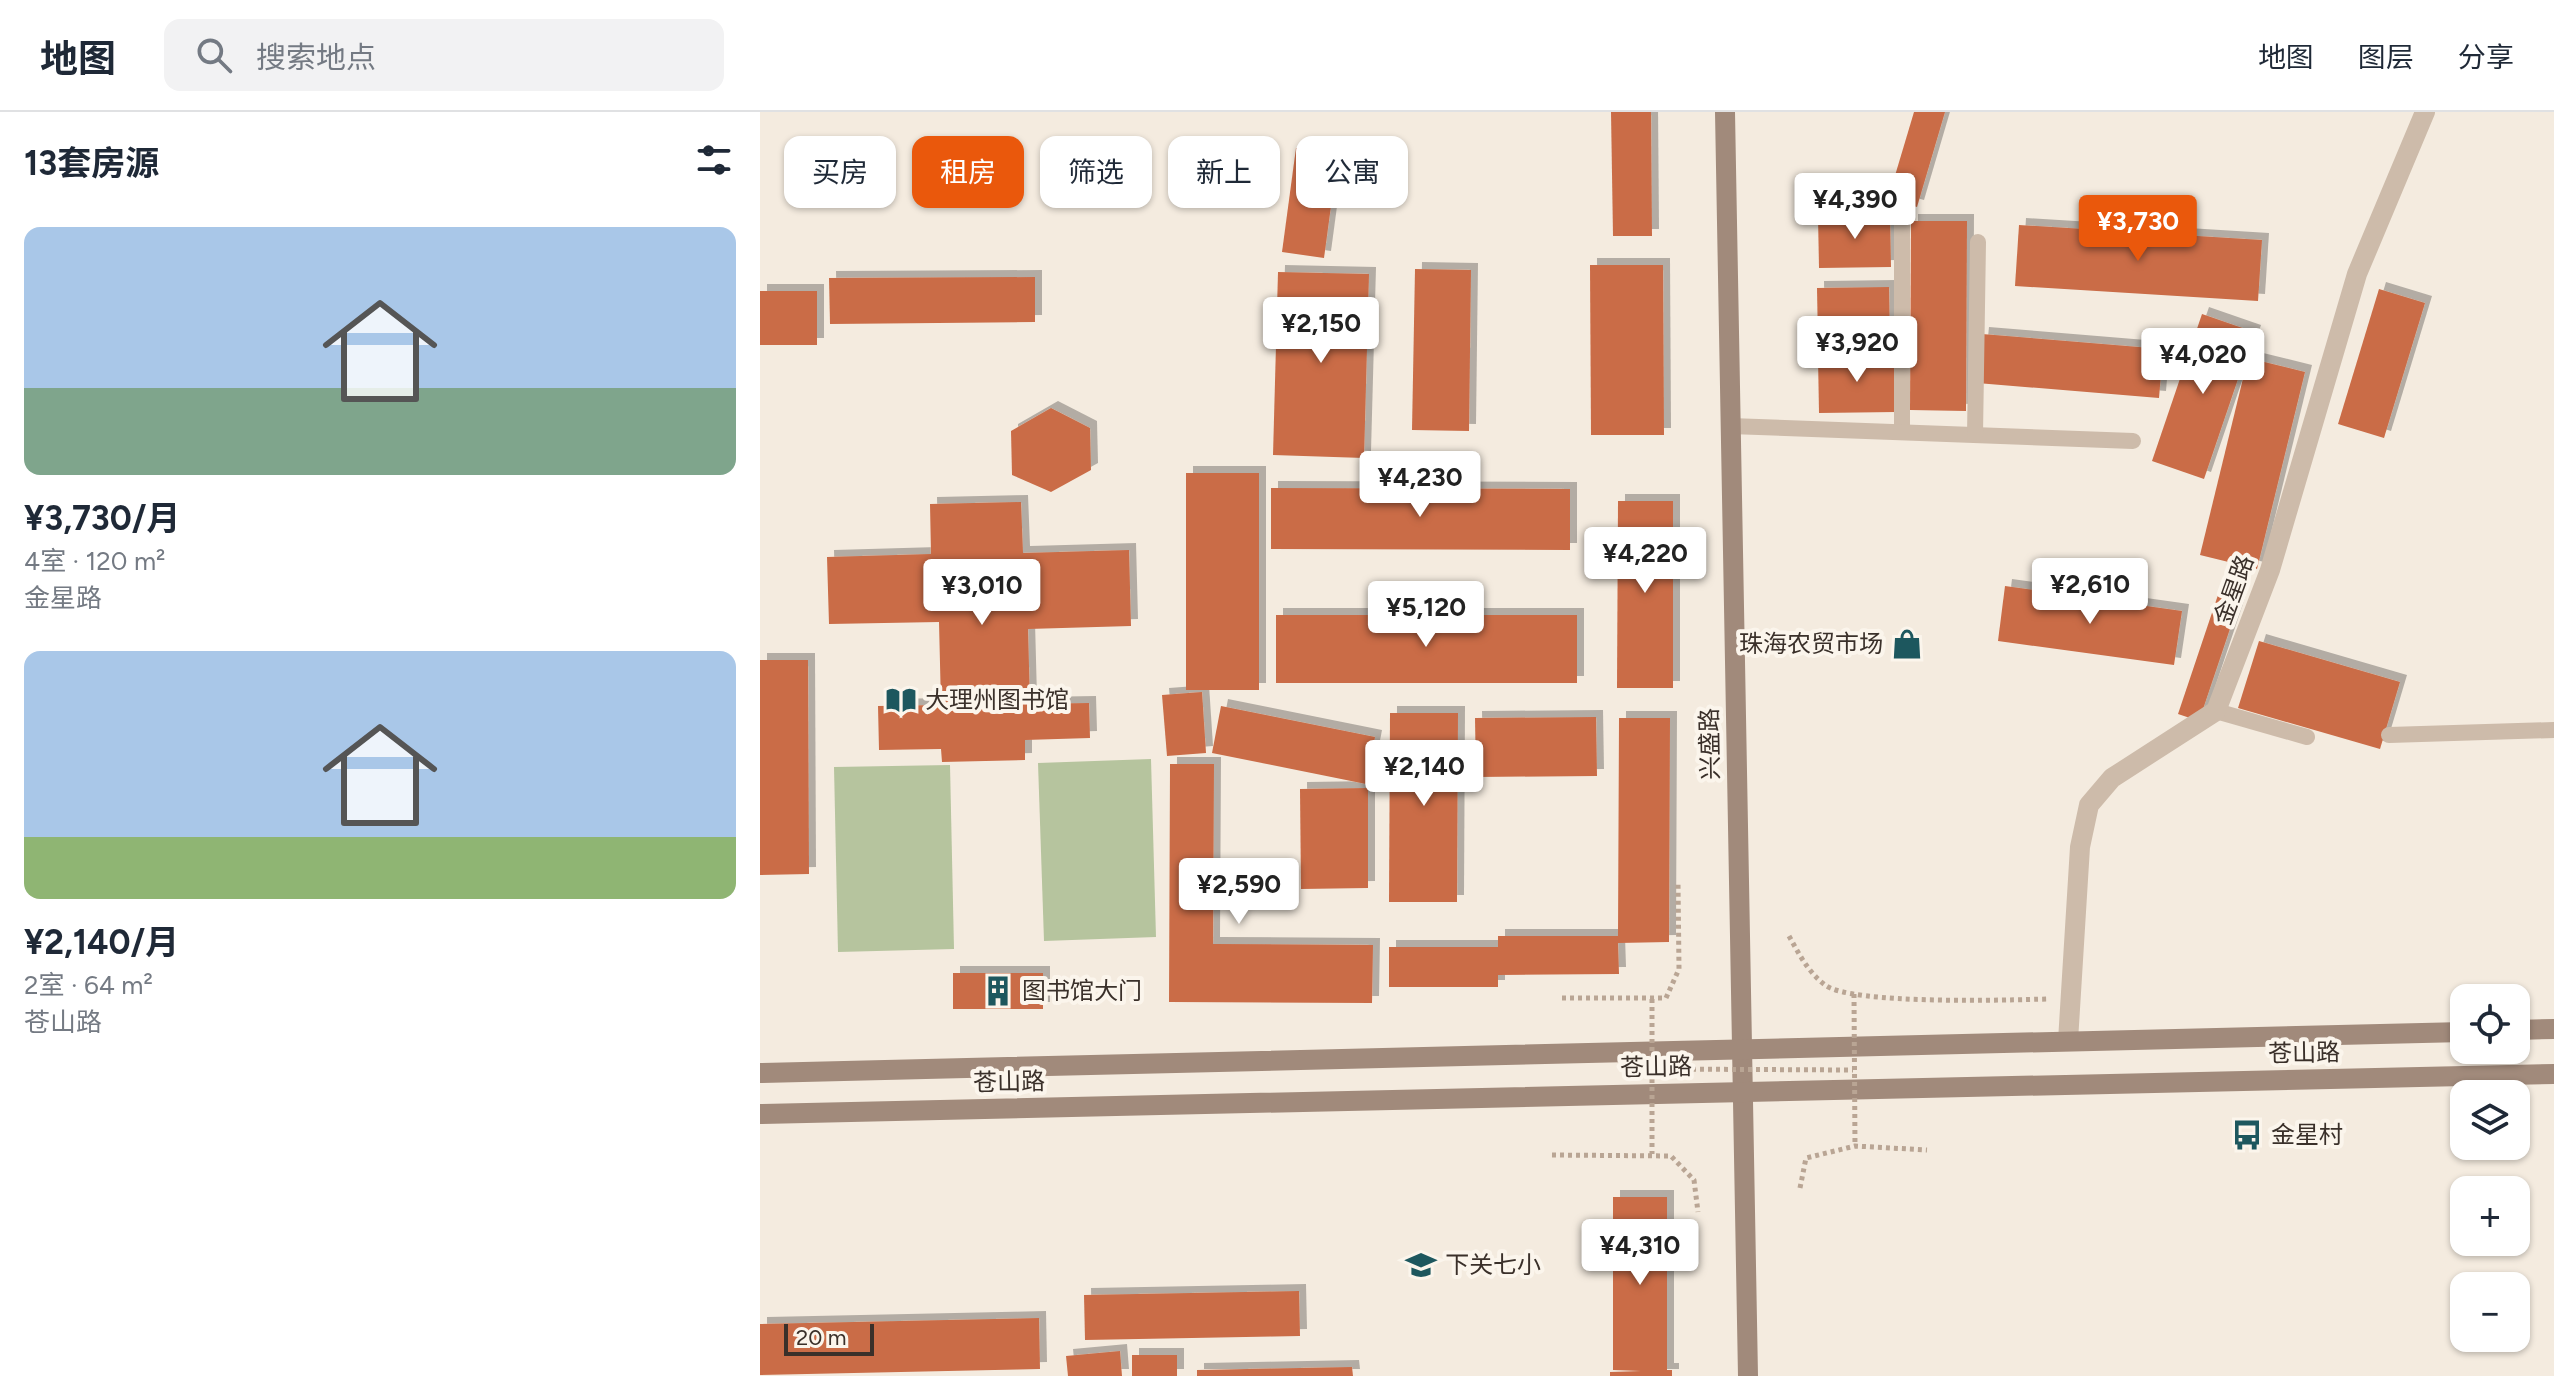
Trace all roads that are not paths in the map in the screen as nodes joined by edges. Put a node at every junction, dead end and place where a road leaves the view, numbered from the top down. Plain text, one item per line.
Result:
1 (1725, 112) edge
2 (2425, 112) edge
3 (1902, 224) dead end
4 (1978, 242) dead end
5 (1730, 426) junction
6 (1902, 432) junction
7 (1975, 435) junction
8 (2133, 441) dead end
9 (2216, 711) junction
10 (2554, 730) edge
11 (2389, 735) dead end
12 (2307, 737) dead end
13 (2554, 1029) edge
14 (2530, 1030) edge
15 (2450, 1032) edge
16 (2068, 1041) junction
17 (1741, 1049) junction
18 (760, 1073) edge
19 (2554, 1074) edge
20 (1743, 1091) junction
21 (760, 1114) edge
22 (1748, 1376) edge

1 - 5 main road, 兴盛路
2 - 9 street, 金星路
3 - 6 lane
4 - 7 lane
5 - 6 lane
5 - 17 main road, 兴盛路
6 - 7 lane
7 - 8 lane
9 - 12 lane
9 - 16 street
10 - 11 lane
13 - 14 main road
15 - 16 main road, 苍山路
16 - 17 main road, 苍山路
17 - 18 main road, 苍山路
17 - 20 main road, 兴盛路
19 - 20 main road, 苍山路
20 - 21 main road, 苍山路
20 - 22 main road, 兴盛路

